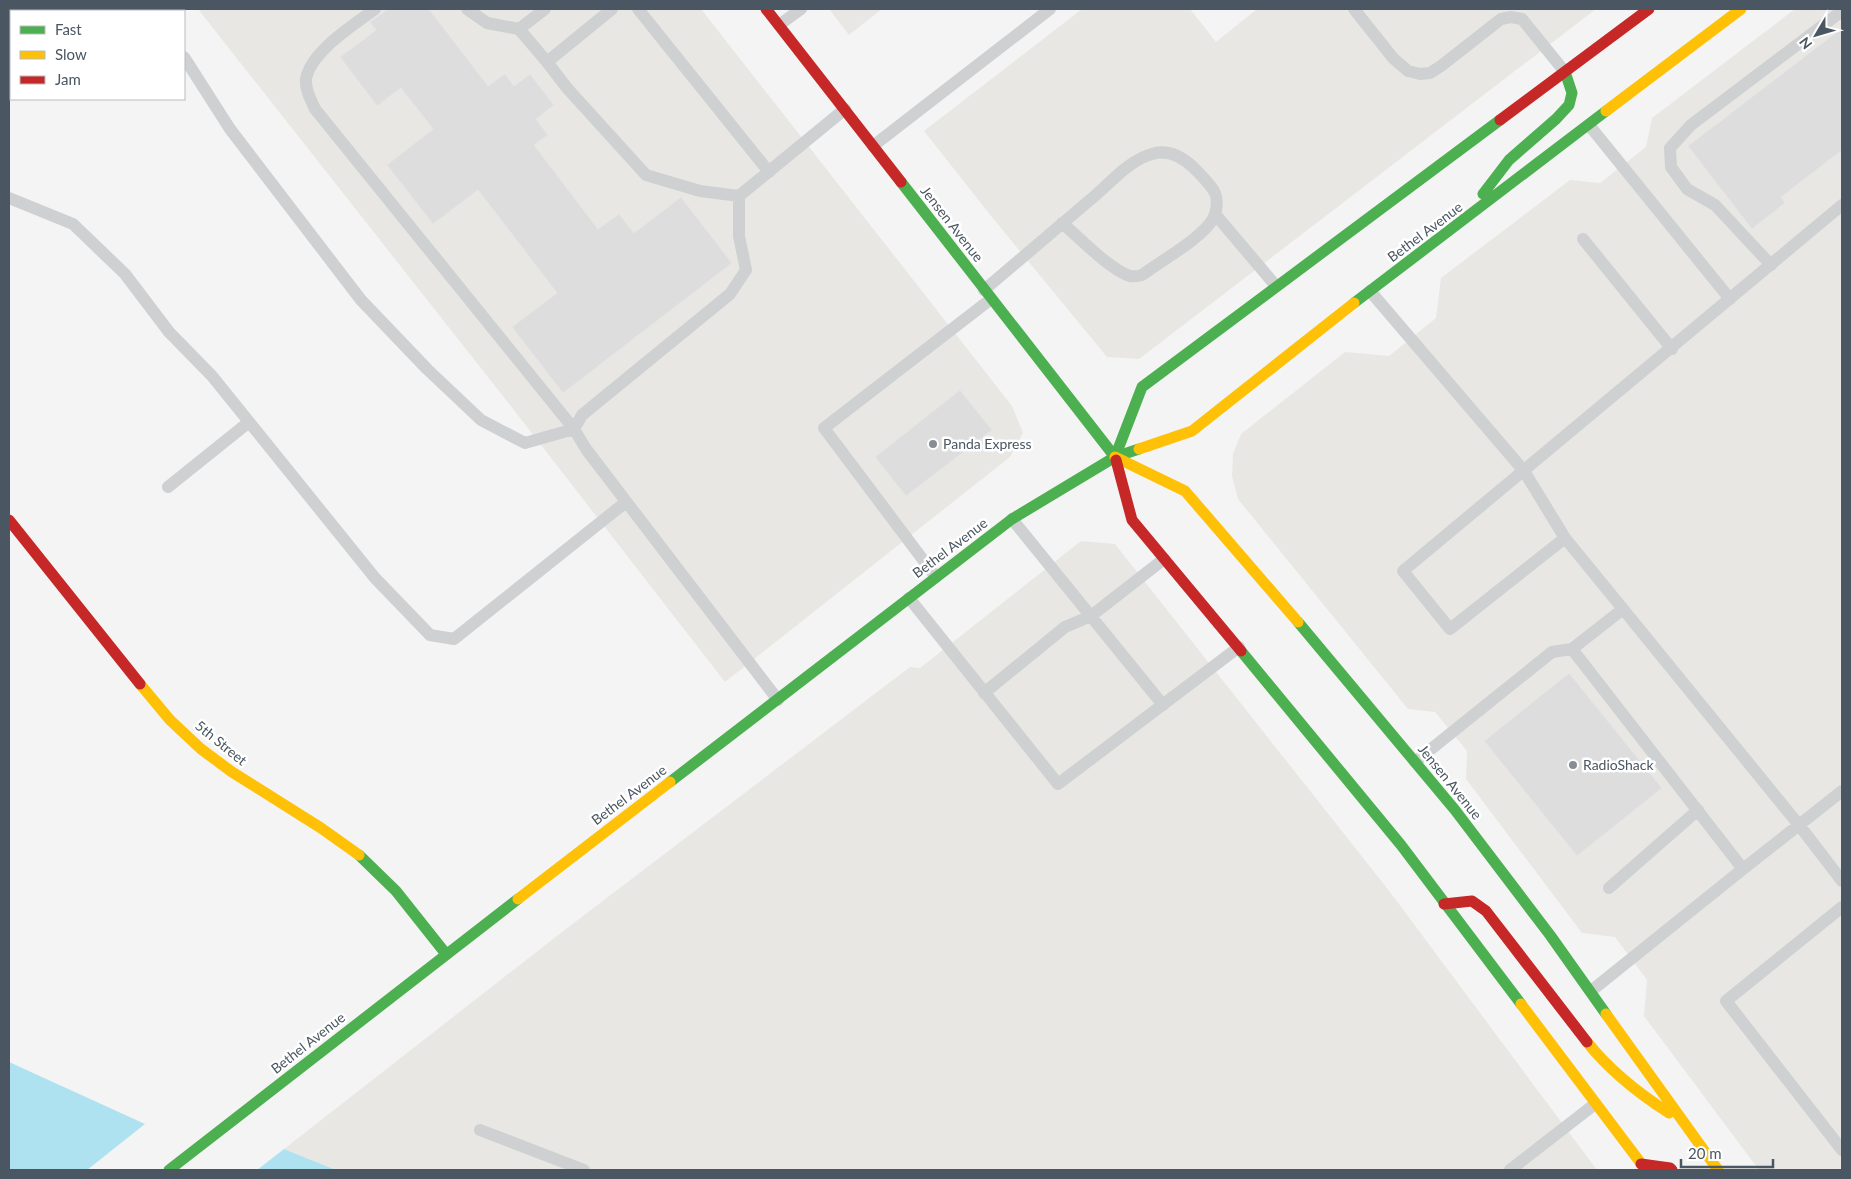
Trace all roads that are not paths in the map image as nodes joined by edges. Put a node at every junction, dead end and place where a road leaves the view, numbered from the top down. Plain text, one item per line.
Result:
1 (376, 9) edge
2 (467, 9) edge
3 (545, 9) edge
4 (612, 9) edge
5 (638, 9) edge
6 (766, 9) edge
7 (800, 9) edge
8 (1050, 9) edge
9 (1354, 9) edge
10 (1649, 9) edge
11 (1741, 9) edge
12 (1842, 11) edge
13 (779, 25) junction
14 (519, 29) junction
15 (185, 59) edge
16 (547, 62) junction
17 (1565, 72) junction
18 (845, 109) junction
19 (1589, 125) junction
20 (873, 146) junction
21 (769, 172) junction
22 (739, 196) junction
23 (9, 198) edge
24 (1842, 206) edge
25 (1215, 214) junction
26 (1062, 223) junction
27 (1461, 223) junction
28 (1583, 239) dead end
29 (1771, 265) junction
30 (1276, 286) junction
31 (1370, 291) junction
32 (988, 295) junction
33 (1730, 299) junction
34 (1672, 349) junction
35 (249, 422) junction
36 (574, 430) junction
37 (1115, 457) junction
38 (1524, 471) junction
39 (168, 487) dead end
40 (626, 502) junction
41 (9, 520) edge
42 (1012, 520) junction
43 (1565, 538) junction
44 (1164, 559) junction
45 (936, 577) junction
46 (909, 598) junction
47 (1623, 609) junction
48 (1091, 616) junction
49 (1239, 647) junction
50 (1572, 649) junction
51 (984, 693) junction
52 (778, 700) junction
53 (1163, 705) junction
54 (1415, 762) junction
55 (1842, 791) edge
56 (1698, 810) junction
57 (1799, 825) junction
58 (1743, 869) junction
59 (1842, 881) edge
60 (1609, 888) dead end
61 (1444, 904) junction
62 (1842, 907) edge
63 (446, 954) junction
64 (1590, 991) junction
65 (1595, 1104) junction
66 (1683, 1123) junction
67 (480, 1130) dead end
68 (1842, 1150) edge
69 (1640, 1168) edge
70 (169, 1170) edge
71 (584, 1170) edge
72 (1510, 1170) edge
73 (1672, 1170) edge
74 (1718, 1170) edge

1 - 36 lane
2 - 14 lane
3 - 14 lane
4 - 16 lane
5 - 21 lane
6 - 13 main road, Jensen Avenue
7 - 13 lane
8 - 20 lane
9 - 17 lane
10 - 17 main road
11 - 19 main road, Bethel Avenue
12 - 29 lane
13 - 18 main road, Jensen Avenue
14 - 16 lane
15 - 36 lane
16 - 22 lane
17 - 27 main road
17 - 30 main road
18 - 20 main road, Jensen Avenue
18 - 21 lane
19 - 27 main road, Bethel Avenue
19 - 33 lane
20 - 32 main road, Jensen Avenue
21 - 22 lane
22 - 36 lane
23 - 35 lane
24 - 29 lane
25 - 26 lane
25 - 26 lane
25 - 30 lane
26 - 32 lane
27 - 31 main road, Bethel Avenue
28 - 34 lane
29 - 33 lane
30 - 37 main road
31 - 37 main road, Bethel Avenue
31 - 38 lane
32 - 37 main road, Jensen Avenue
32 - 45 lane
33 - 34 lane
34 - 38 lane
35 - 39 lane
35 - 40 lane
36 - 40 lane
37 - 42 main road, Bethel Avenue
37 - 44 main road, Jensen Avenue
37 - 54 main road, Jensen Avenue
38 - 43 lane
38 - 43 lane
40 - 52 lane
41 - 63 main road, 5th Street
42 - 45 main road, Bethel Avenue
42 - 48 lane
43 - 47 lane
44 - 48 lane
44 - 49 main road, Jensen Avenue
45 - 46 main road, Bethel Avenue
46 - 51 lane
46 - 52 main road, Bethel Avenue
47 - 50 lane
47 - 57 lane
48 - 51 lane
48 - 53 lane
49 - 53 lane
49 - 61 main road, Jensen Avenue
50 - 54 lane
50 - 56 lane
51 - 53 lane
52 - 63 main road, Bethel Avenue
54 - 64 main road, Jensen Avenue
55 - 57 lane
56 - 58 lane
56 - 60 lane
57 - 58 lane
57 - 59 lane
58 - 64 lane
61 - 65 main road, Jensen Avenue
61 - 66 main road
62 - 68 lane
63 - 70 main road, Bethel Avenue
64 - 66 main road, Jensen Avenue
65 - 69 main road, Jensen Avenue
65 - 72 lane
66 - 74 main road, Jensen Avenue
67 - 71 lane
69 - 73 main road

